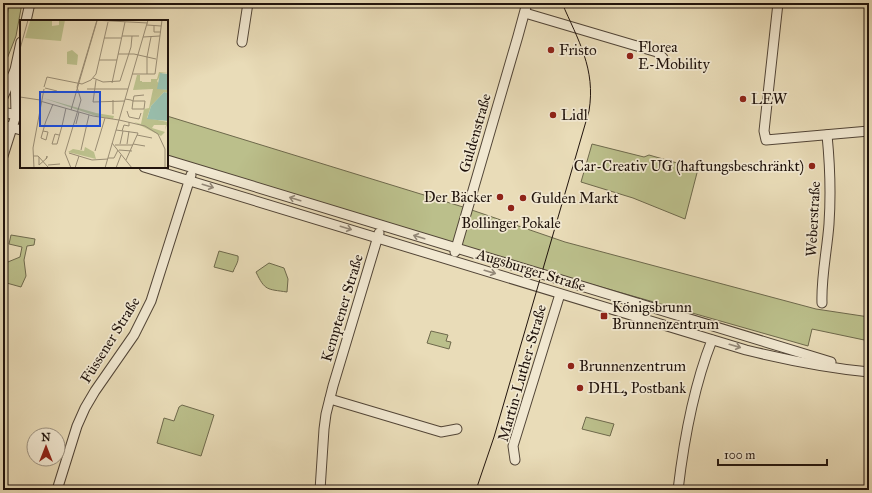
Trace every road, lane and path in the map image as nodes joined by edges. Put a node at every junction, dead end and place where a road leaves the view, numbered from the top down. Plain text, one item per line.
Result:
1 (30, 3) edge
2 (248, 3) edge
3 (527, 3) edge
4 (778, 3) edge
5 (525, 13) junction
6 (26, 20) edge
7 (242, 42) dead end
8 (20, 47) edge
9 (663, 58) dead end
10 (15, 70) junction
11 (3, 97) edge
12 (3, 112) edge
13 (18, 115) edge
14 (3, 125) edge
15 (17, 129) edge
16 (869, 131) edge
17 (827, 135) junction
18 (3, 156) edge
19 (168, 160) edge
20 (147, 168) edge
21 (193, 168) junction
22 (189, 181) junction
23 (382, 225) junction
24 (378, 238) junction
25 (457, 248) junction
26 (452, 261) junction
27 (560, 294) junction
28 (822, 304) dead end
29 (712, 340) junction
30 (869, 372) edge
31 (330, 399) junction
32 (457, 429) dead end
33 (515, 460) dead end
34 (57, 490) edge
35 (320, 490) edge
36 (678, 490) edge

1 - 6 street
2 - 7 street
3 - 5 street, Guldenstraße
4 - 17 street
5 - 9 street
5 - 25 street, Guldenstraße
8 - 10 street
10 - 11 street
10 - 13 street
12 - 13 street
13 - 15 street
14 - 15 street
15 - 18 street
16 - 17 street
17 - 28 street, Weberstraße
19 - 21 street, Augsburger Straße
20 - 22 street, Augsburger Straße
21 - 22 street
23 -> 21 street, Augsburger Straße
22 -> 24 street, Augsburger Straße
22 - 34 street, Füssener Straße
23 - 24 street, Kemptener Straße
25 -> 23 street, Augsburger Straße
24 - 26 street, Augsburger Straße
24 - 31 street, Kemptener Straße
25 - 26 street, Guldenstraße
25 - 30 street, Augsburger Straße
26 -> 27 street, Augsburger Straße
27 - 29 street, Augsburger Straße
27 - 33 street, Martin-Luther-Straße
29 -> 30 street, Augsburger Straße
29 - 36 street
31 - 32 street
31 - 35 street, Kemptener Straße

